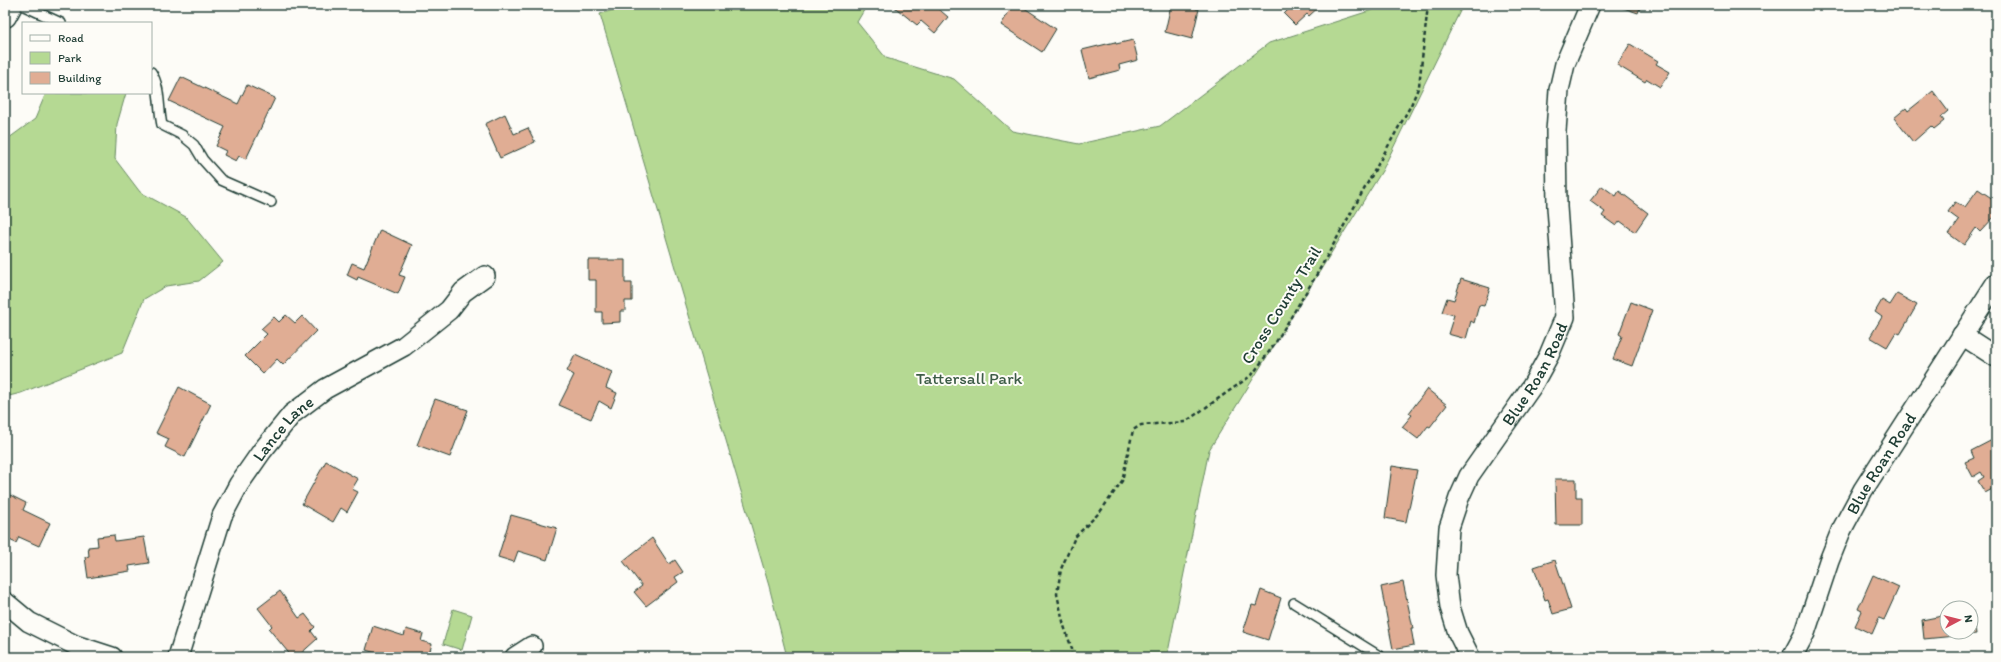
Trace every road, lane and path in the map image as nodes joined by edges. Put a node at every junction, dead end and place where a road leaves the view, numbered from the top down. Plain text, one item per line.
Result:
1 (11, 5) edge
2 (22, 5) edge
3 (1428, 5) edge
4 (1590, 5) edge
5 (5, 16) edge
6 (59, 22) edge
7 (152, 75) edge
8 (272, 202) dead end
9 (485, 276) dead end
10 (1996, 283) edge
11 (1962, 335) junction
12 (1996, 357) edge
13 (5, 602) edge
14 (1294, 603) dead end
15 (532, 646) dead end
16 (112, 657) edge
17 (178, 657) edge
18 (515, 657) edge
19 (1071, 657) edge
20 (1381, 657) edge
21 (1470, 657) edge
22 (1792, 657) edge

1 - 5 street
2 - 6 lane
3 - 19 path, Cross County Trail
4 - 21 street, Blue Roan Road
7 - 8 lane
9 - 17 street, Lance Lane
10 - 11 street, Blue Roan Road
11 - 12 street
11 - 22 street, Blue Roan Road
13 - 16 street
14 - 20 lane
15 - 18 street

